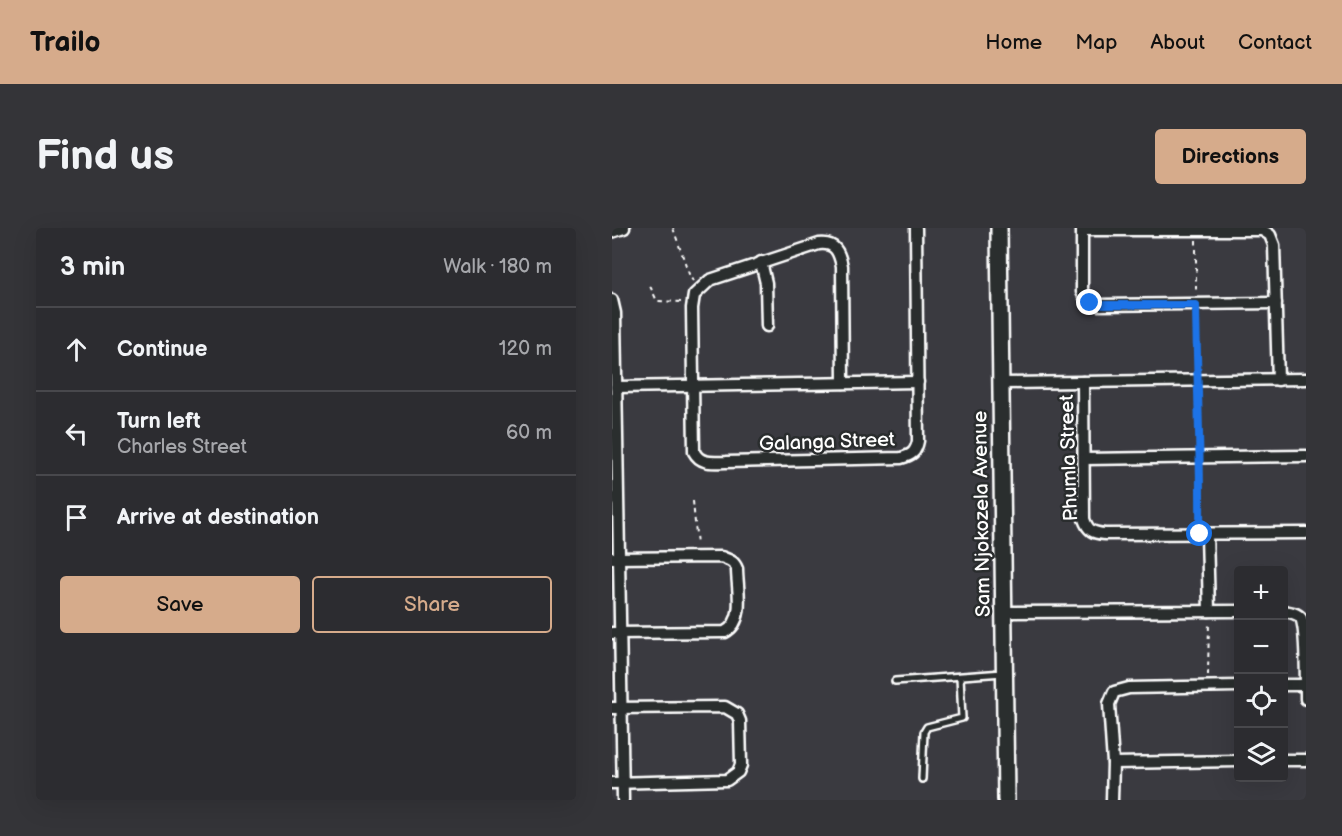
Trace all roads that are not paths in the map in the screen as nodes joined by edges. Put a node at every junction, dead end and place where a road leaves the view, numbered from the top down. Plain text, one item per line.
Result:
1 (624, 228) edge
2 (916, 228) edge
3 (999, 228) edge
4 (1083, 229) edge
5 (612, 232) edge
6 (761, 262) junction
7 (612, 300) edge
8 (1276, 303) junction
9 (767, 326) dead end
10 (1306, 379) edge
11 (1278, 380) junction
12 (918, 382) junction
13 (1083, 382) junction
14 (843, 383) junction
15 (1000, 383) junction
16 (694, 385) junction
17 (616, 387) junction
18 (1306, 456) edge
19 (1084, 459) junction
20 (1306, 532) edge
21 (1203, 534) junction
22 (615, 558) edge
23 (1209, 611) junction
24 (1234, 611) edge
25 (1004, 612) junction
26 (1288, 612) edge
27 (616, 633) edge
28 (1005, 673) junction
29 (960, 677) junction
30 (895, 681) dead end
31 (1288, 685) edge
32 (1306, 685) edge
33 (1234, 686) edge
34 (1306, 699) edge
35 (617, 708) edge
36 (1288, 760) edge
37 (1306, 760) edge
38 (1234, 761) edge
39 (1113, 762) junction
40 (922, 779) dead end
41 (617, 782) edge
42 (623, 800) edge
43 (1006, 800) edge
44 (1112, 800) edge

1 - 5 street
2 - 12 street, Galanga Street
3 - 15 street, Sam Njokozela Avenue
4 - 8 street
4 - 8 street
6 - 9 street
6 - 14 street
6 - 16 street
7 - 17 street
8 - 11 street
10 - 11 street
11 - 13 street
12 - 14 street
12 - 16 street, Galanga Street
13 - 15 street
13 - 19 street, Phumla Street
14 - 16 street
15 - 25 street, Sam Njokozela Avenue
16 - 17 street
17 - 22 street
18 - 19 street
19 - 21 street, Phumla Street
20 - 21 street, Phumla Street
21 - 23 street
22 - 27 street
22 - 27 street
23 - 24 street
23 - 25 street
25 - 28 street, Sam Njokozela Avenue
26 - 32 street
27 - 35 street
28 - 29 lane
28 - 43 street, Sam Njokozela Avenue
29 - 30 lane
29 - 40 lane
31 - 32 street
32 - 34 street
33 - 39 street
35 - 41 street
35 - 41 street
36 - 37 street
38 - 39 street
39 - 44 street
41 - 42 street

